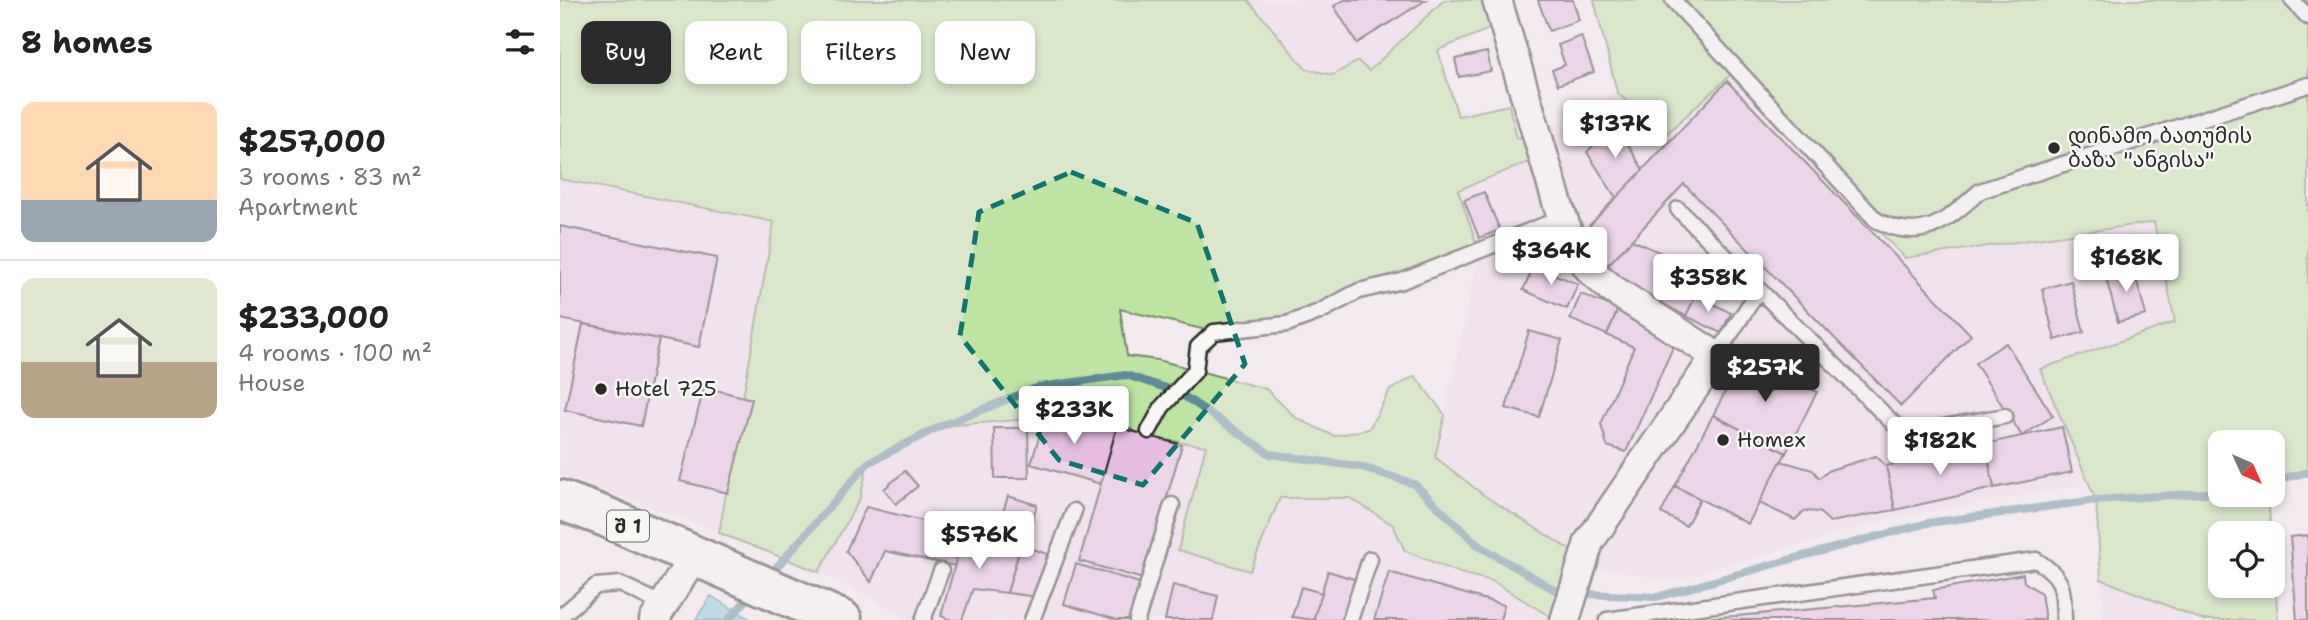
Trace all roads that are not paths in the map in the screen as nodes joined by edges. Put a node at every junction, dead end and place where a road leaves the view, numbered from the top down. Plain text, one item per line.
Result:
1 (1497, 0) edge
2 (1674, 0) edge
3 (2292, 0) edge
4 (2308, 17) edge
5 (2308, 85) edge
6 (1678, 209) dead end
7 (1562, 218) junction
8 (1759, 290) junction
9 (1716, 356) junction
10 (2005, 416) dead end
11 (1149, 430) dead end
12 (560, 500) edge
13 (1172, 505) dead end
14 (1074, 511) dead end
15 (695, 555) junction
16 (1370, 559) dead end
17 (941, 571) dead end
18 (659, 612) edge
19 (826, 613) edge
20 (560, 617) edge
21 (923, 620) edge
22 (1032, 620) edge
23 (1137, 620) edge
24 (1350, 620) edge
25 (1565, 620) edge
26 (1607, 620) edge
27 (2064, 620) edge

1 - 7 street
2 - 5 lane
3 - 4 lane
6 - 8 lane
7 - 9 street
7 - 11 lane
8 - 9 lane
8 - 10 lane
9 - 25 street
12 - 15 highway, შ 1
13 - 23 lane
14 - 22 lane
15 - 18 street
15 - 19 highway, შ 1
16 - 24 lane
17 - 21 lane
18 - 20 lane
26 - 27 lane

